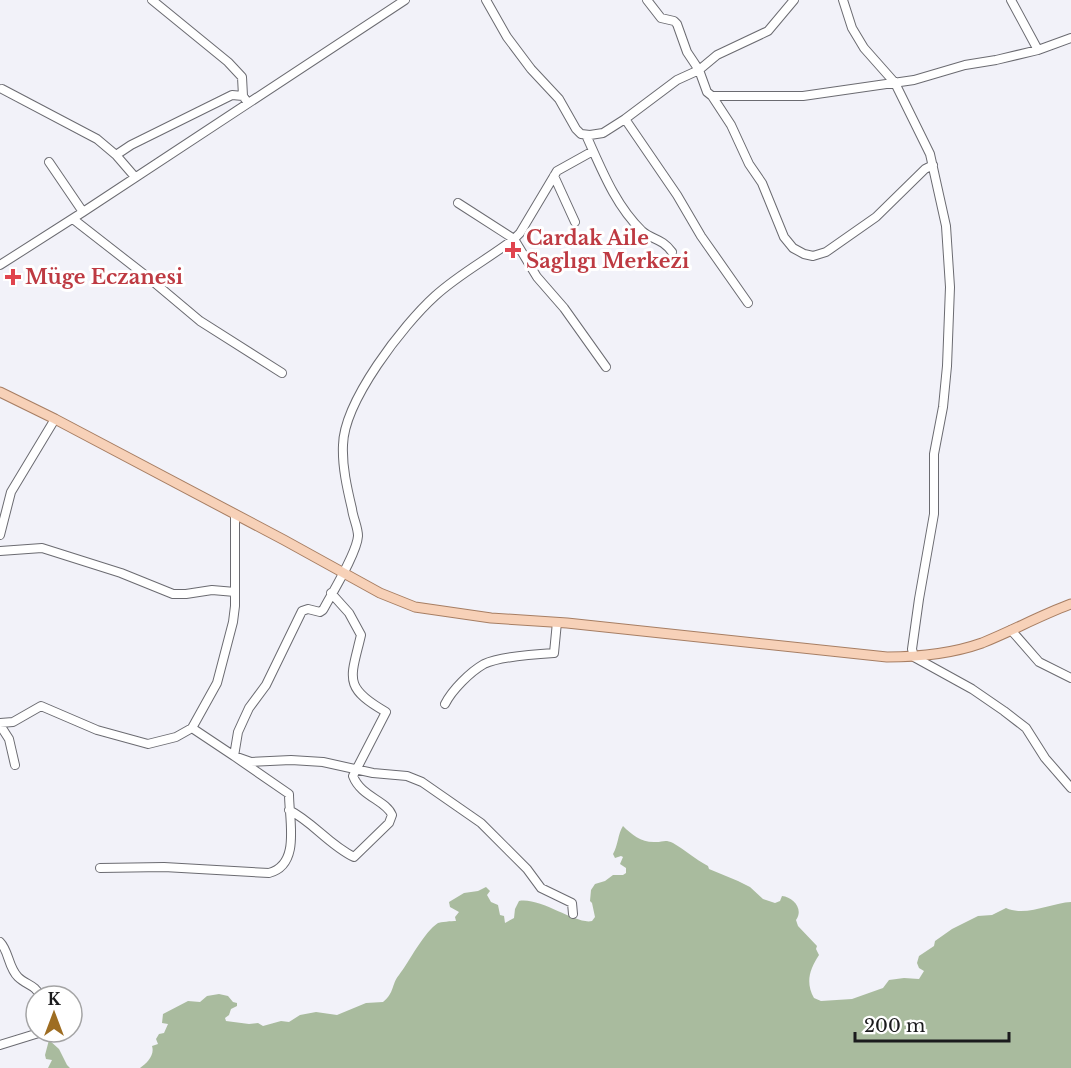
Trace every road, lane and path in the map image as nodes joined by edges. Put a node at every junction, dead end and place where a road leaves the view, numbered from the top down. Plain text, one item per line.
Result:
1 (152, 0) edge
2 (405, 0) edge
3 (486, 0) edge
4 (647, 0) edge
5 (794, 0) edge
6 (843, 0) edge
7 (1011, 0) edge
8 (1071, 38) edge
9 (1038, 50) junction
10 (699, 70) junction
11 (895, 83) junction
12 (2, 89) dead end
13 (712, 96) junction
14 (245, 100) junction
15 (625, 119) junction
16 (586, 135) junction
17 (593, 151) junction
18 (116, 155) junction
19 (49, 162) dead end
20 (933, 165) junction
21 (554, 176) junction
22 (135, 177) junction
23 (458, 203) dead end
24 (83, 212) junction
25 (73, 219) junction
26 (574, 222) dead end
27 (514, 239) junction
28 (672, 252) dead end
29 (0, 265) edge
30 (748, 303) dead end
31 (606, 367) dead end
32 (282, 373) dead end
33 (0, 392) edge
34 (55, 419) junction
35 (235, 514) junction
36 (0, 535) edge
37 (0, 551) edge
38 (342, 572) junction
39 (235, 592) junction
40 (331, 593) junction
41 (1071, 604) edge
42 (557, 622) junction
43 (1011, 630) junction
44 (914, 657) junction
45 (1071, 678) edge
46 (445, 704) dead end
47 (0, 724) edge
48 (192, 728) junction
49 (234, 756) junction
50 (15, 765) dead end
51 (355, 769) junction
52 (1071, 788) edge
53 (289, 810) junction
54 (100, 868) dead end
55 (573, 914) dead end
56 (0, 942) edge
57 (31, 984) edge
58 (24, 1038) edge
59 (0, 1045) edge

1 - 14 street
2 - 14 street
3 - 16 street
4 - 10 street
5 - 10 street
6 - 11 street
7 - 9 street
8 - 9 street
9 - 11 street
10 - 13 street
10 - 15 street
11 - 13 street
11 - 20 street
12 - 18 street
13 - 20 street
14 - 18 street
14 - 22 street
15 - 16 street
15 - 30 street
16 - 17 street
17 - 21 street
17 - 28 street
18 - 22 street
19 - 24 street
20 - 44 street
21 - 26 street
21 - 27 street
22 - 24 street
23 - 27 street
24 - 25 street
25 - 29 street
25 - 32 street
27 - 31 street
27 - 38 street
33 - 34 main road
34 - 35 main road
34 - 36 street
35 - 38 main road
35 - 39 street
37 - 39 street
38 - 40 street
38 - 42 main road
39 - 48 street
40 - 49 street
40 - 51 street
41 - 43 main road
42 - 44 main road
42 - 46 street
43 - 44 main road
43 - 45 street
44 - 52 street
47 - 48 street
47 - 50 street
48 - 49 street
49 - 51 street
49 - 53 street
51 - 53 street
51 - 55 street
53 - 54 street
56 - 57 street
58 - 59 street

